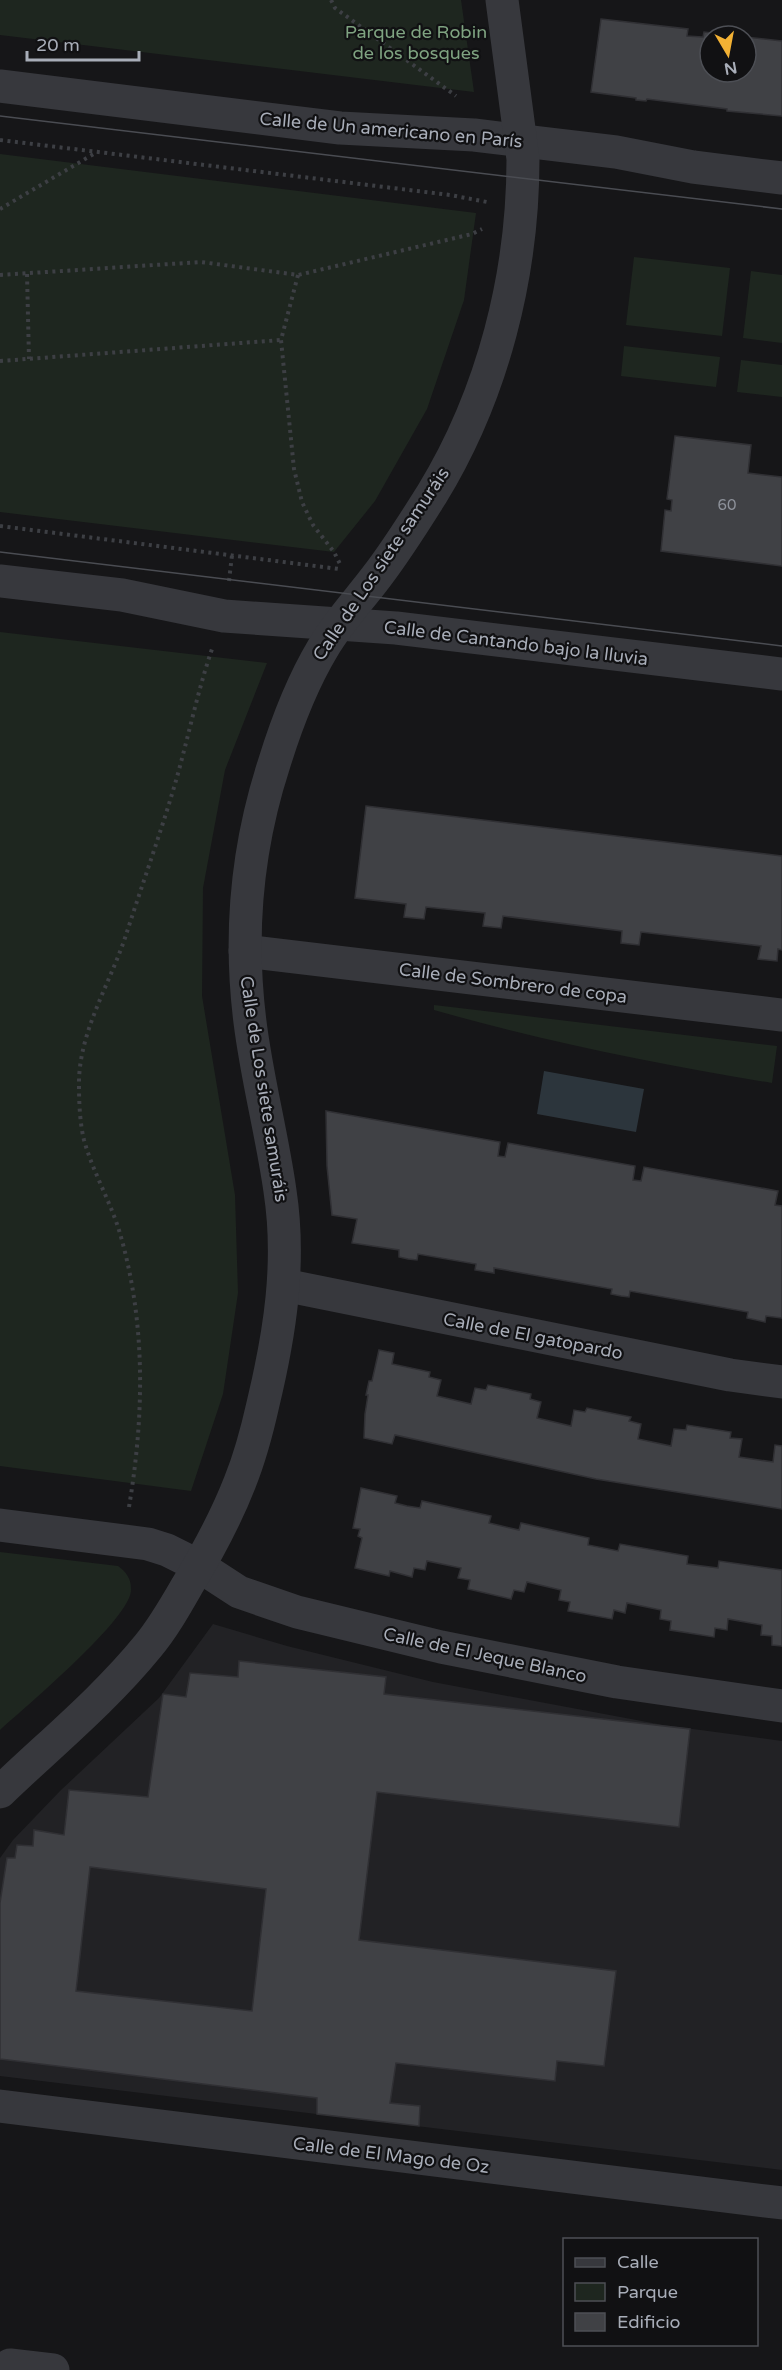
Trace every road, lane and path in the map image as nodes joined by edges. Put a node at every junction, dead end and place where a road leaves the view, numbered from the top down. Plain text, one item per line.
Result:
1 (331, 0) edge
2 (502, 0) edge
3 (0, 86) edge
4 (444, 88) dead end
5 (0, 140) edge
6 (521, 141) junction
7 (97, 152) junction
8 (782, 178) edge
9 (0, 209) edge
10 (521, 212) junction
11 (27, 274) junction
12 (298, 275) junction
13 (0, 276) edge
14 (281, 340) junction
15 (29, 359) junction
16 (0, 362) edge
17 (0, 526) edge
18 (0, 581) edge
19 (224, 616) junction
20 (339, 624) junction
21 (782, 674) edge
22 (245, 951) junction
23 (782, 1015) edge
24 (284, 1285) junction
25 (782, 1382) edge
26 (0, 1525) edge
27 (123, 1540) junction
28 (199, 1566) junction
29 (782, 1706) edge
30 (0, 1792) edge
31 (0, 2106) edge
32 (782, 2203) edge
33 (10, 2370) edge
34 (53, 2370) edge

1 - 4 path
2 - 6 street, Calle de Los siete samuráis
3 - 6 street, Calle de Un americano en París
5 - 7 path
6 - 8 street, Calle de Un americano en París
6 - 10 street, Calle de Los siete samuráis
7 - 9 path
7 - 10 path
10 - 12 path
10 - 20 street, Calle de Los siete samuráis
11 - 12 path
11 - 13 path
11 - 15 path
12 - 14 path
14 - 15 path
14 - 17 path
15 - 16 path
18 - 19 street, Calle de Cantando bajo la lluvia
19 - 20 street, Calle de Cantando bajo la lluvia
19 - 27 path
20 - 21 street, Calle de Cantando bajo la lluvia
20 - 22 street, Calle de Los siete samuráis
22 - 23 street, Calle de Sombrero de copa
22 - 24 street, Calle de Los siete samuráis
24 - 25 street, Calle de El gatopardo
24 - 28 street, Calle de Los siete samuráis
26 - 27 street, Calle de El Jeque Blanco
27 - 28 street, Calle de El Jeque Blanco
28 - 29 street, Calle de El Jeque Blanco
28 - 30 street, Calle de Los siete samuráis
31 - 32 street, Calle de El Mago de Oz
33 - 34 street

